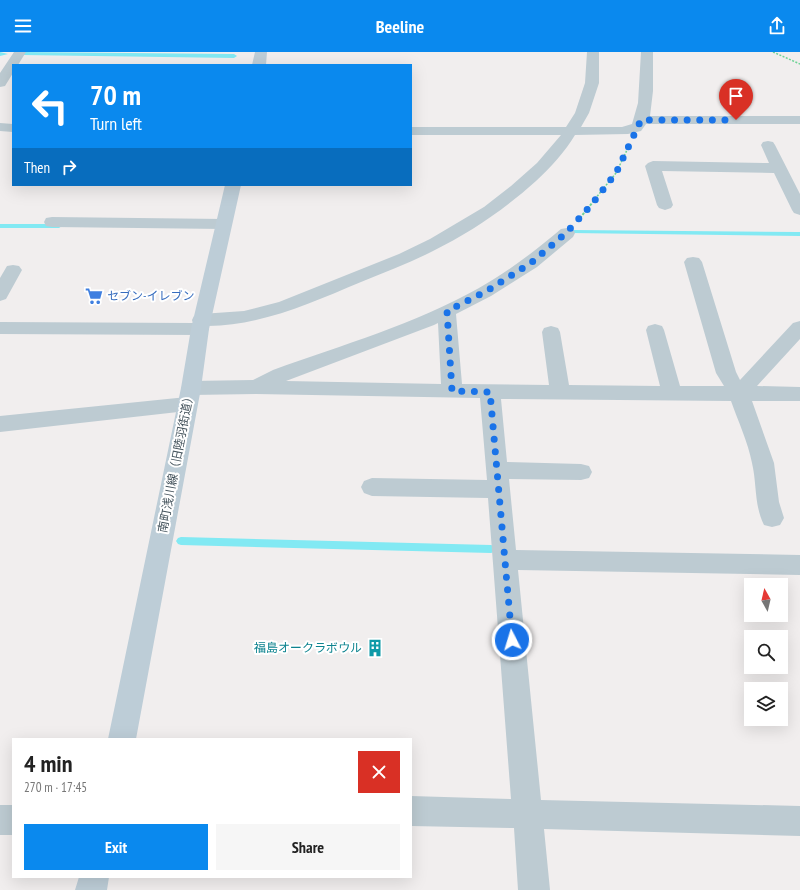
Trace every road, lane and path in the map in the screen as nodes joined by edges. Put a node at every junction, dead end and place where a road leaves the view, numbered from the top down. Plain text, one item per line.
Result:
1 (20, 52) edge
2 (261, 52) edge
3 (593, 52) edge
4 (647, 52) edge
5 (773, 52) edge
6 (14, 64) edge
7 (259, 64) edge
8 (800, 64) edge
9 (12, 67) edge
10 (5, 80) edge
11 (800, 120) edge
12 (639, 124) junction
13 (0, 127) edge
14 (12, 128) edge
15 (412, 131) edge
16 (570, 132) junction
17 (768, 145) dead end
18 (778, 168) junction
19 (233, 186) edge
20 (665, 205) dead end
21 (800, 210) edge
22 (52, 222) dead end
23 (224, 224) junction
24 (567, 232) joint
25 (693, 262) dead end
26 (13, 270) dead end
27 (0, 295) edge
28 (447, 311) junction
29 (200, 325) junction
30 (800, 327) edge
31 (0, 328) edge
32 (655, 330) dead end
33 (551, 332) dead end
34 (256, 387) junction
35 (452, 391) junction
36 (490, 392) junction
37 (560, 392) junction
38 (672, 393) junction
39 (739, 394) junction
40 (800, 394) edge
41 (189, 396) junction
42 (0, 424) edge
43 (581, 472) dead end
44 (498, 479) junction
45 (372, 487) dead end
46 (772, 518) dead end
47 (505, 560) junction
48 (800, 565) edge
49 (122, 738) edge
50 (412, 811) edge
51 (527, 814) junction
52 (0, 820) edge
53 (12, 820) edge
54 (800, 821) edge
55 (94, 878) edge
56 (91, 890) edge
57 (534, 890) edge

1 - 6 street
2 - 7 street
3 - 16 street
4 - 12 street
5 - 8 path
9 - 10 street
11 - 12 street
12 - 16 street
12 - 24 path
13 - 14 street
15 - 16 street
16 - 29 street
17 - 18 street
18 - 20 street
18 - 21 street
19 - 23 street, 南町浅川線（旧陸羽街道）
22 - 23 street
23 - 29 street, 南町浅川線（旧陸羽街道）
24 - 28 street
25 - 39 street
26 - 27 street
28 - 34 street
28 - 35 street
29 - 31 street
29 - 41 street, 南町浅川線（旧陸羽街道）
30 - 39 street
32 - 38 street
33 - 37 street
34 - 35 street
34 - 41 street
35 - 36 street
36 - 37 street
36 - 44 street
37 - 38 street
38 - 39 street
39 - 40 street
39 - 46 street
41 - 42 street
41 - 49 street, 南町浅川線（旧陸羽街道）
43 - 44 street
44 - 45 street
44 - 47 street
47 - 48 street
47 - 51 street
50 - 51 street
51 - 54 street
51 - 57 street
52 - 53 street
55 - 56 street

